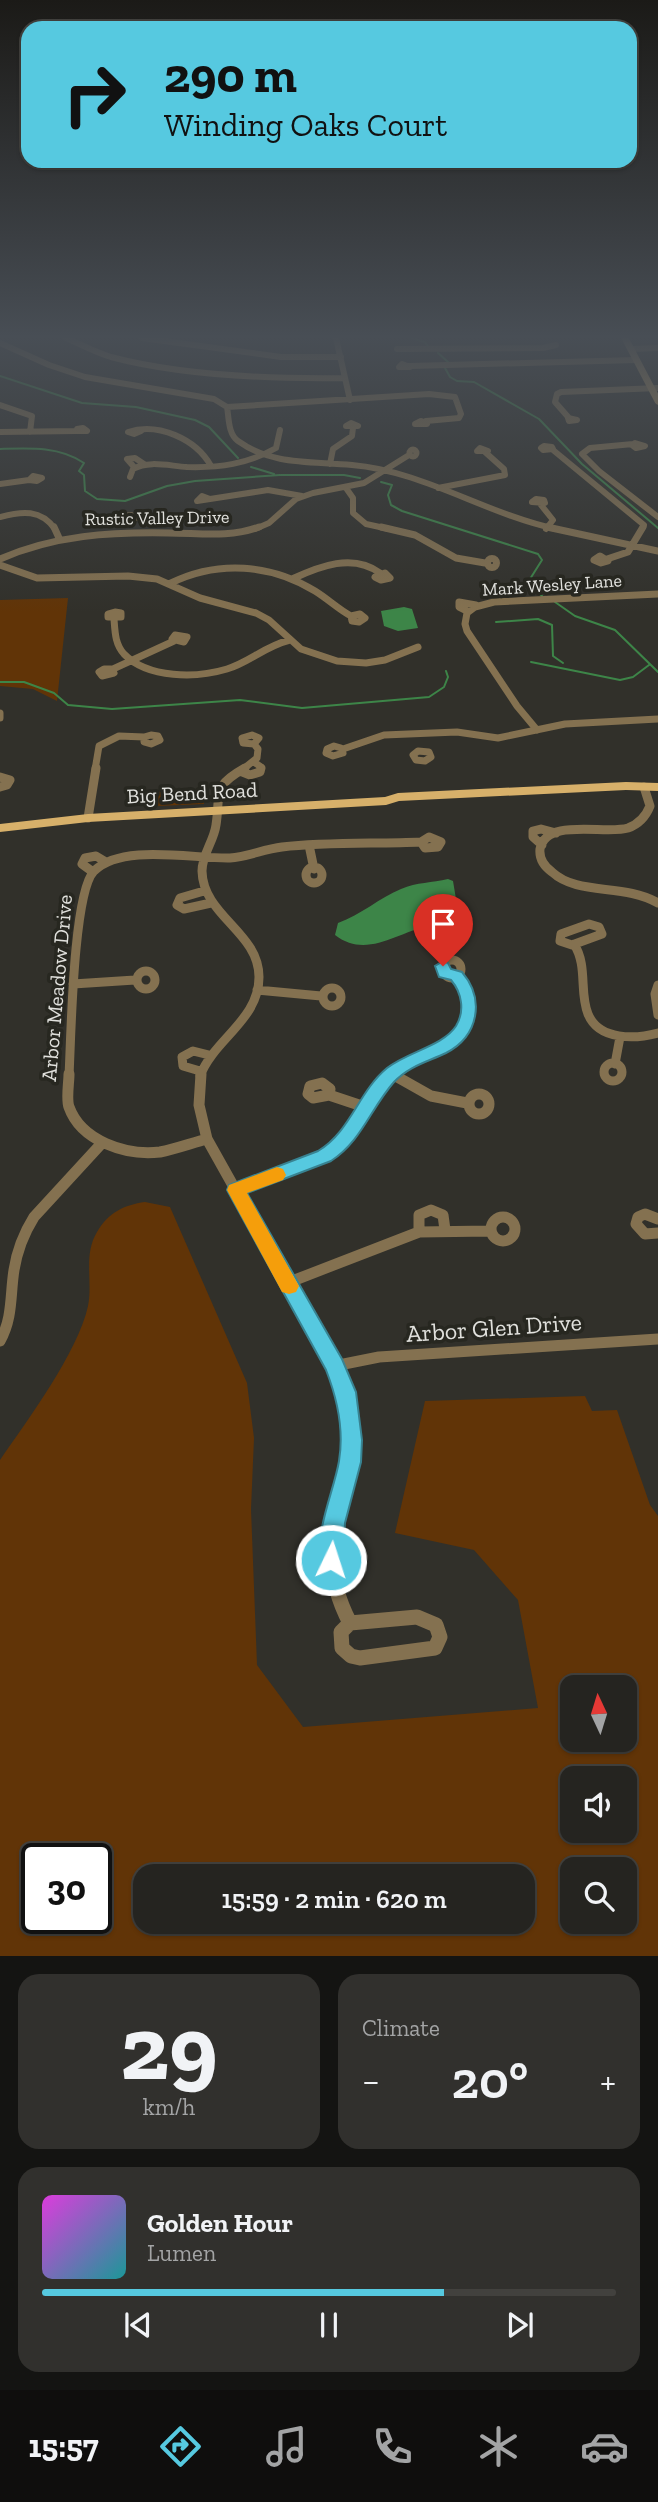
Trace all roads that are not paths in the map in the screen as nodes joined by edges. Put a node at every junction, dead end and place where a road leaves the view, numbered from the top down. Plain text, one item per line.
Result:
1 (231, 429) edge
2 (353, 429) edge
3 (280, 430) dead end
4 (76, 431) dead end
5 (141, 431) dead end
6 (0, 432) edge
7 (30, 432) joint
8 (633, 444) dead end
9 (553, 450) dead end
10 (485, 452) dead end
11 (264, 455) junction
12 (409, 455) dead end
13 (145, 464) junction
14 (330, 464) junction
15 (211, 466) junction
16 (134, 467) junction
17 (385, 470) junction
18 (131, 477) dead end
19 (29, 480) dead end
20 (0, 484) edge
21 (346, 488) junction
22 (438, 488) junction
23 (302, 496) junction
24 (210, 499) dead end
25 (541, 505) dead end
26 (0, 517) edge
27 (658, 517) edge
28 (130, 520) dead end
29 (546, 529) junction
30 (127, 532) junction
31 (59, 538) junction
32 (632, 546) junction
33 (658, 551) edge
34 (0, 559) edge
35 (607, 559) dead end
36 (485, 563) dead end
37 (0, 565) edge
38 (380, 573) dead end
39 (292, 579) junction
40 (171, 583) junction
41 (658, 594) edge
42 (351, 616) dead end
43 (114, 619) dead end
44 (290, 639) junction
45 (174, 641) dead end
46 (418, 647) dead end
47 (131, 661) junction
48 (113, 669) dead end
49 (658, 719) edge
50 (537, 730) junction
51 (417, 733) junction
52 (144, 737) dead end
53 (254, 744) dead end
54 (342, 750) dead end
55 (421, 750) dead end
56 (0, 776) edge
57 (658, 786) edge
58 (0, 787) edge
59 (644, 787) junction
60 (216, 811) junction
61 (88, 818) junction
62 (0, 828) edge
63 (556, 833) junction
64 (421, 842) dead end
65 (309, 845) junction
66 (542, 845) junction
67 (202, 858) junction
68 (106, 862) junction
69 (314, 869) dead end
70 (93, 872) junction
71 (204, 891) junction
72 (211, 903) junction
73 (658, 903) edge
74 (574, 944) dead end
75 (456, 976) dead end
76 (135, 980) dead end
77 (73, 984) junction
78 (658, 985) edge
79 (257, 990) junction
80 (321, 996) dead end
81 (658, 1015) edge
82 (658, 1033) edge
83 (620, 1037) junction
84 (209, 1055) junction
85 (615, 1064) dead end
86 (200, 1071) junction
87 (391, 1074) junction
88 (329, 1095) dead end
89 (467, 1103) dead end
90 (365, 1107) junction
91 (207, 1139) junction
92 (102, 1143) junction
93 (236, 1190) junction
94 (658, 1219) edge
95 (445, 1230) junction
96 (490, 1231) dead end
97 (419, 1232) junction
98 (658, 1233) edge
99 (287, 1283) junction
100 (658, 1339) edge
101 (0, 1341) edge
102 (334, 1366) junction
103 (351, 1623) junction

1 - 11 street
2 - 14 street
3 - 11 street
4 - 7 street
5 - 15 street
6 - 7 street
8 - 27 street
9 - 32 street
10 - 22 street
11 - 14 street
11 - 15 street
12 - 17 street
13 - 15 street
13 - 16 street
13 - 16 street
14 - 17 street
16 - 18 street
17 - 21 street
17 - 22 street
19 - 20 street
21 - 23 street
21 - 36 street
22 - 29 street
23 - 24 street
23 - 30 street, Rustic Valley Drive
25 - 29 street
26 - 31 street
28 - 30 street
29 - 32 street
30 - 31 street, Rustic Valley Drive
31 - 34 street, Rustic Valley Drive
32 - 33 street
32 - 35 street
37 - 40 street
38 - 39 street
39 - 40 street
39 - 42 street
40 - 44 street
41 - 50 street, Mark Wesley Lane
43 - 47 street
44 - 46 street
44 - 47 street
45 - 47 street
47 - 48 street
49 - 50 street
50 - 51 street
51 - 54 street
51 - 55 street
52 - 61 street
53 - 60 street
56 - 58 street
57 - 59 main road, Big Bend Road
59 - 60 main road, Big Bend Road
59 - 63 street
60 - 61 main road, Big Bend Road
60 - 67 street
61 - 62 main road, Big Bend Road
63 - 66 street
63 - 66 street
64 - 65 street, Arbor Meadow Drive
65 - 67 street, Arbor Meadow Drive
65 - 69 street
66 - 73 street
67 - 68 street, Arbor Meadow Drive
67 - 71 street
68 - 70 street, Arbor Meadow Drive
68 - 70 street
70 - 77 street, Arbor Meadow Drive
71 - 72 street
71 - 72 street
72 - 79 street
74 - 83 street
75 - 87 street
76 - 77 street
77 - 92 street, Arbor Meadow Drive
78 - 81 street
79 - 80 street
79 - 84 street
82 - 83 street
83 - 85 street
84 - 86 street
84 - 86 street
86 - 91 street
87 - 89 street
87 - 90 street
88 - 90 street
90 - 93 street
91 - 92 street
91 - 93 street
92 - 101 street
93 - 99 street
94 - 98 street
95 - 96 street
95 - 97 street
95 - 97 street
97 - 99 street
99 - 102 street
100 - 102 street, Arbor Glen Drive
102 - 103 street
103 - 103 street

